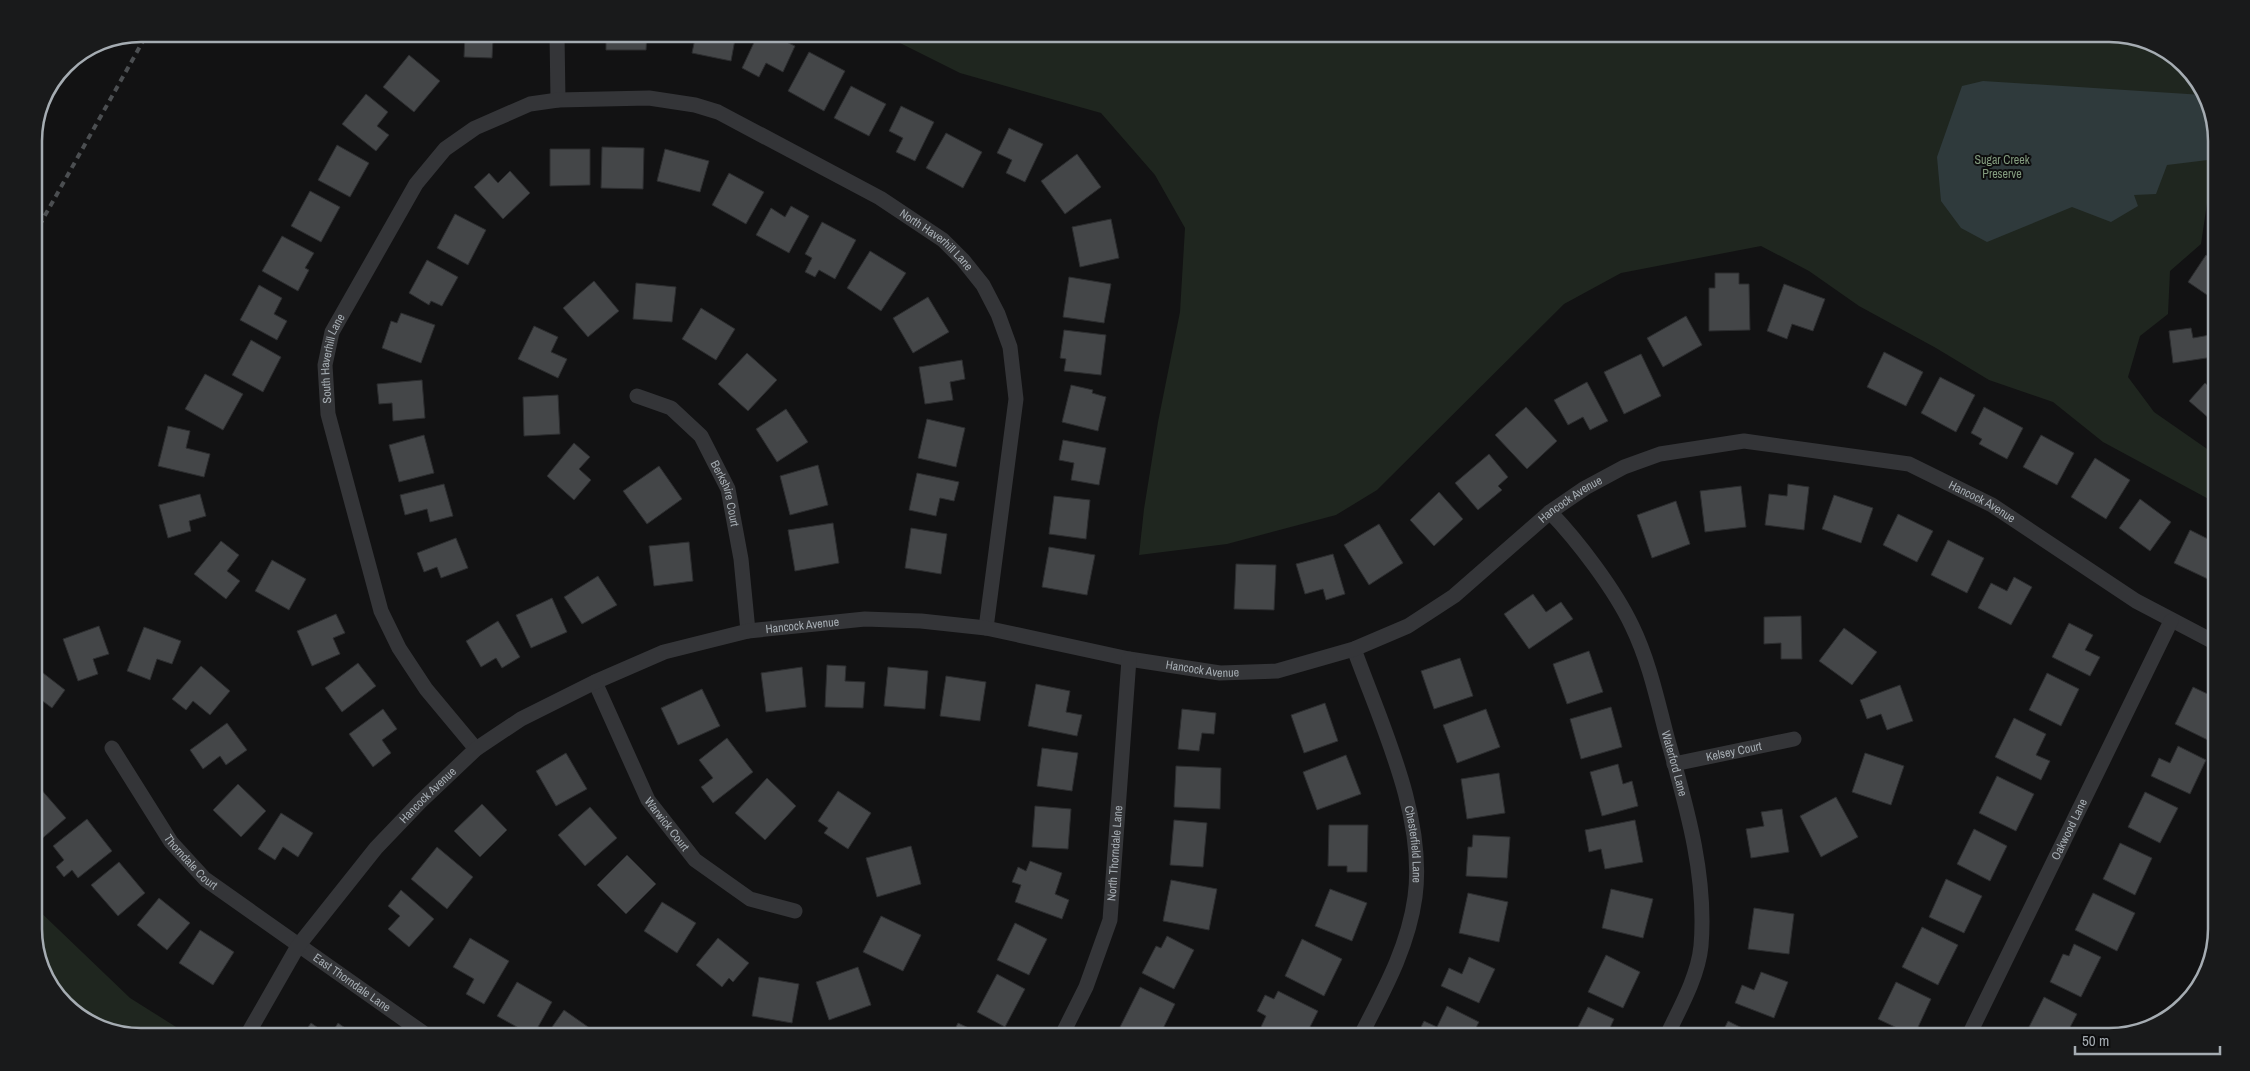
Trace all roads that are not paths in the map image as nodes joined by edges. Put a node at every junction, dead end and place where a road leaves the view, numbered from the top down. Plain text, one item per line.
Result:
1 (557, 43) edge
2 (558, 100) junction
3 (637, 396) dead end
4 (1550, 512) junction
5 (2171, 621) junction
6 (986, 628) junction
7 (748, 631) junction
8 (2208, 639) edge
9 (1354, 649) junction
10 (1129, 659) junction
11 (595, 682) junction
12 (1794, 740) dead end
13 (112, 748) dead end
14 (476, 748) junction
15 (1674, 764) junction
16 (794, 911) dead end
17 (298, 946) junction
18 (251, 1028) edge
19 (416, 1028) edge
20 (1066, 1028) edge
21 (1365, 1028) edge
22 (1670, 1028) edge
23 (1972, 1028) edge

1 - 2 street
2 - 6 street, North Haverhill Lane
2 - 14 street, South Haverhill Lane
3 - 7 street, Berkshire Court
4 - 5 street, Hancock Avenue
4 - 9 street, Hancock Avenue
4 - 15 street, Waterford Lane
5 - 8 street, Hancock Avenue
5 - 23 street, Oakwood Lane
6 - 7 street, Hancock Avenue
6 - 10 street, Hancock Avenue
7 - 11 street, Hancock Avenue
9 - 10 street, Hancock Avenue
9 - 21 street, Chesterfield Lane
10 - 20 street, North Thorndale Lane
11 - 14 street, Hancock Avenue
11 - 16 street, Warwick Court
12 - 15 street, Kelsey Court
13 - 17 street, Thorndale Court
14 - 17 street, Hancock Avenue
15 - 22 street, Waterford Lane
17 - 18 street, Hancock Avenue
17 - 19 street, East Thorndale Lane

